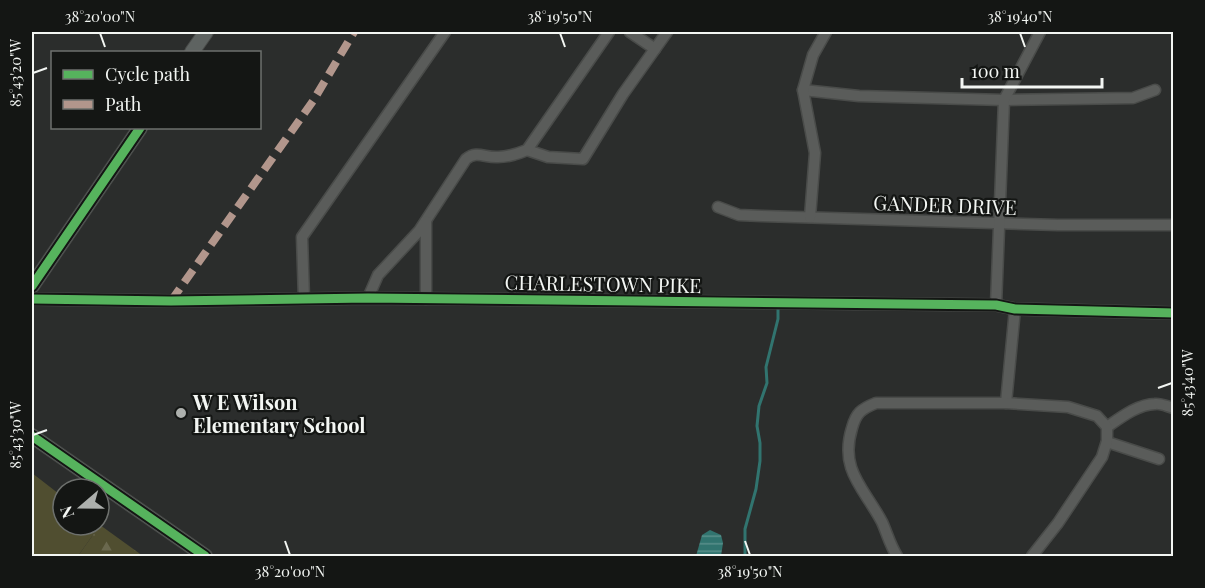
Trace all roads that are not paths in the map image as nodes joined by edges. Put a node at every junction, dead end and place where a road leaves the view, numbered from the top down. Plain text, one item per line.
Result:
1 (206, 32) edge
2 (445, 32) edge
3 (609, 32) edge
4 (630, 32) edge
5 (667, 32) edge
6 (826, 32) edge
7 (1040, 32) edge
8 (655, 49) junction
9 (193, 51) edge
10 (803, 90) junction
11 (1155, 90) dead end
12 (1004, 100) junction
13 (139, 129) edge
14 (527, 150) junction
15 (718, 207) dead end
16 (810, 217) junction
17 (426, 220) junction
18 (999, 223) junction
19 (1173, 225) edge
20 (32, 286) edge
21 (368, 298) junction
22 (32, 299) edge
23 (304, 299) junction
24 (426, 299) junction
25 (996, 305) junction
26 (1015, 309) junction
27 (1173, 313) edge
28 (1005, 403) junction
29 (1173, 408) edge
30 (1107, 427) junction
31 (32, 436) edge
32 (1107, 442) junction
33 (1159, 459) dead end
34 (205, 556) edge
35 (897, 556) edge
36 (1032, 556) edge

1 - 9 main road
2 - 23 street
3 - 14 street
4 - 8 street
5 - 8 street
6 - 10 street
7 - 12 street
8 - 14 street
10 - 12 street
10 - 16 street
11 - 12 street
12 - 18 street
13 - 20 main road
14 - 17 street
15 - 16 street, GANDER DRIVE
16 - 18 street, GANDER DRIVE
17 - 21 street
17 - 24 street
18 - 19 street, GANDER DRIVE
18 - 25 street
21 - 23 street, CHARLESTOWN PIKE
21 - 24 street, CHARLESTOWN PIKE
22 - 23 street, CHARLESTOWN PIKE
24 - 25 street, CHARLESTOWN PIKE
25 - 26 street, CHARLESTOWN PIKE
26 - 27 street, CHARLESTOWN PIKE
26 - 28 street
28 - 30 street
28 - 35 street
29 - 30 street
30 - 32 street
31 - 34 main road
32 - 33 street
32 - 36 street

